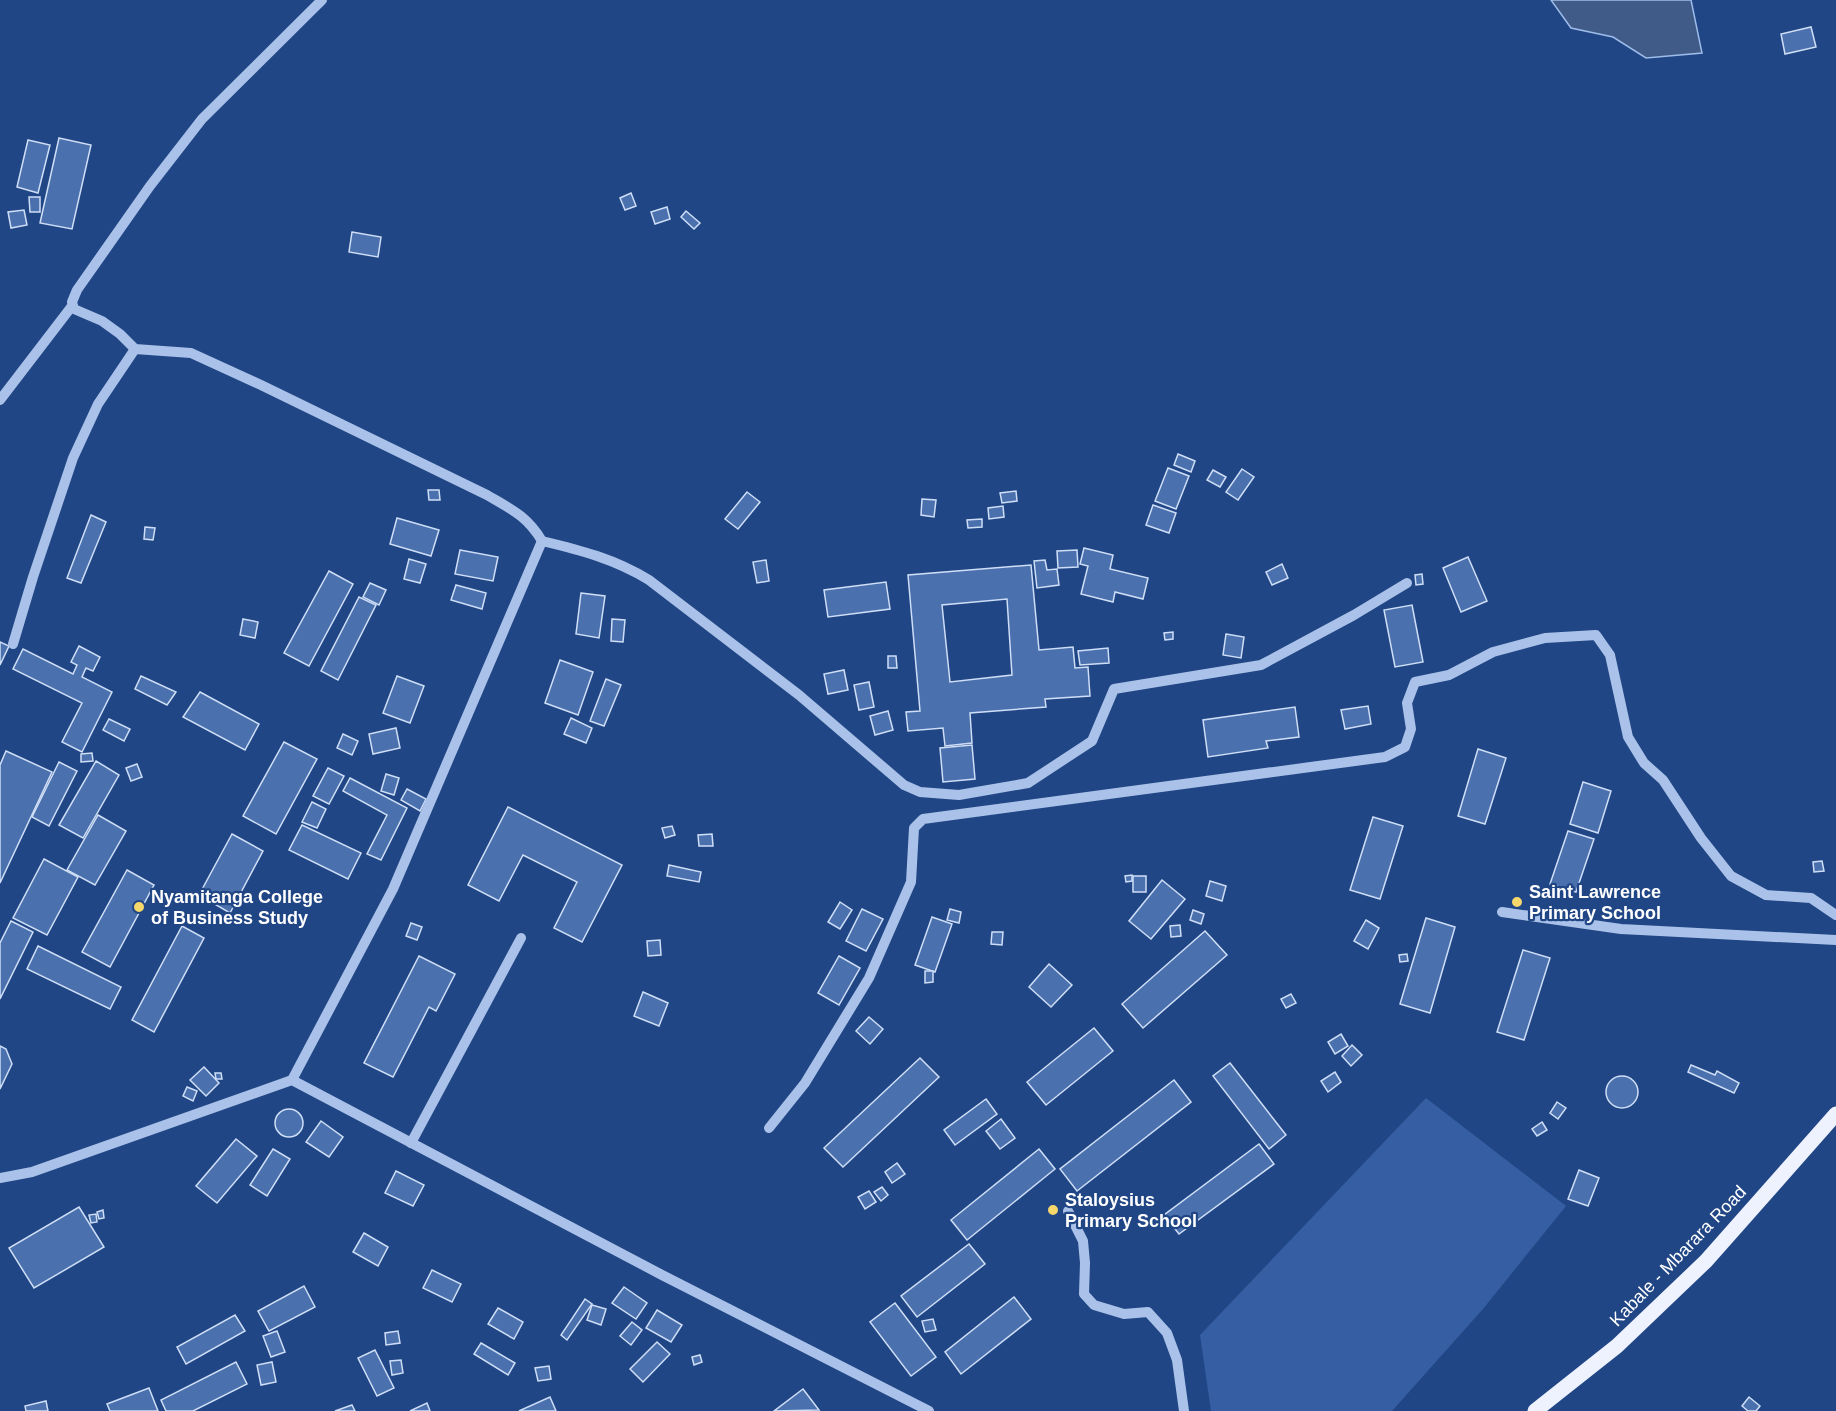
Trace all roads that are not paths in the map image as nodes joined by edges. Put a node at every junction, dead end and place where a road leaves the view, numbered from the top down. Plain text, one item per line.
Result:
1 (322, 0) edge
2 (72, 306) junction
3 (135, 349) junction
4 (0, 400) edge
5 (542, 541) junction
6 (1407, 583) dead end
7 (13, 644) dead end
8 (1502, 912) dead end
9 (1836, 915) edge
10 (521, 938) dead end
11 (1836, 940) edge
12 (292, 1080) junction
13 (1836, 1114) edge
14 (769, 1128) dead end
15 (411, 1143) junction
16 (0, 1178) edge
17 (1068, 1211) dead end
18 (928, 1411) edge
19 (1184, 1411) edge
20 (1535, 1411) edge

1 - 2 street
2 - 3 street
2 - 4 street
3 - 5 street
3 - 7 street
5 - 6 street
5 - 12 street
8 - 11 street
9 - 14 street
10 - 15 street
12 - 15 street
12 - 16 street
13 - 20 main road, Kabale - Mbarara Road
15 - 18 street
17 - 19 street

